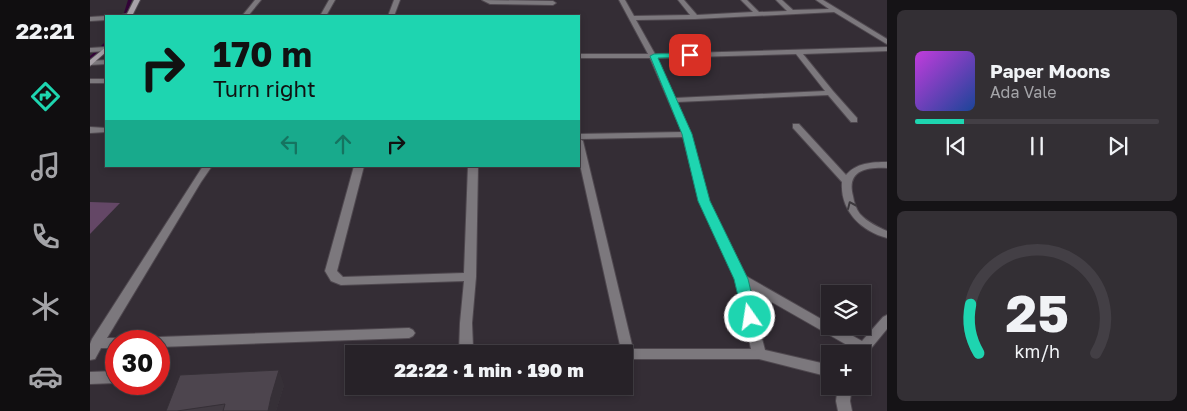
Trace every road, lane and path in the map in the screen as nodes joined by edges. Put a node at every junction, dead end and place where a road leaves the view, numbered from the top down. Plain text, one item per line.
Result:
1 (137, 0) edge
2 (258, 0) edge
3 (332, 0) edge
4 (397, 0) edge
5 (485, 0) edge
6 (622, 0) edge
7 (681, 0) edge
8 (744, 0) edge
9 (779, 0) edge
10 (819, 0) edge
11 (553, 3) dead end
12 (834, 10) junction
13 (793, 13) junction
14 (758, 14) junction
15 (130, 15) edge
16 (246, 15) edge
17 (324, 15) edge
18 (391, 15) edge
19 (695, 17) junction
20 (105, 18) edge
21 (632, 18) junction
22 (90, 19) edge
23 (887, 42) edge
24 (105, 49) edge
25 (887, 49) edge
26 (90, 50) edge
27 (105, 50) edge
28 (799, 53) junction
29 (580, 56) edge
30 (654, 56) junction
31 (105, 62) edge
32 (91, 64) edge
33 (90, 81) edge
34 (105, 81) edge
35 (830, 93) junction
36 (672, 100) junction
37 (854, 120) dead end
38 (796, 126) dead end
39 (90, 130) edge
40 (105, 130) edge
41 (687, 134) junction
42 (580, 136) edge
43 (580, 146) edge
44 (887, 165) edge
45 (207, 167) edge
46 (359, 167) edge
47 (473, 167) edge
48 (846, 181) junction
49 (887, 235) edge
50 (470, 277) junction
51 (741, 279) junction
52 (887, 320) edge
53 (410, 333) dead end
54 (170, 342) edge
55 (97, 343) junction
56 (105, 343) edge
57 (466, 345) edge
58 (624, 345) edge
59 (852, 345) edge
60 (864, 345) edge
61 (633, 354) edge
62 (759, 354) junction
63 (90, 355) edge
64 (821, 369) edge
65 (105, 377) edge
66 (90, 378) edge
67 (844, 395) edge
68 (845, 411) edge

1 - 15 main road
2 - 16 street
3 - 17 street
4 - 18 street
5 - 11 street
6 - 21 street
7 - 19 street
8 - 14 street
9 - 13 street
10 - 12 street
12 - 13 street
12 - 23 street
13 - 14 street
14 - 19 street
19 - 21 street
20 - 22 street
21 - 30 street
24 - 26 street
25 - 28 street
27 - 32 main road
28 - 30 street
28 - 35 street
29 - 30 street
30 - 36 street
31 - 32 street
33 - 34 street
35 - 36 street
35 - 37 street
36 - 41 street
38 - 48 street
39 - 40 street
41 - 42 street
41 - 51 street
43 - 58 street
44 - 48 street
45 - 55 street
46 - 50 street
47 - 50 street
49 -> 48 street
50 - 57 street
51 - 59 street
51 - 62 street
52 - 60 street
53 - 54 street
55 - 56 street
55 - 63 street
61 - 62 street
62 - 64 street
65 - 66 street
67 - 68 street

